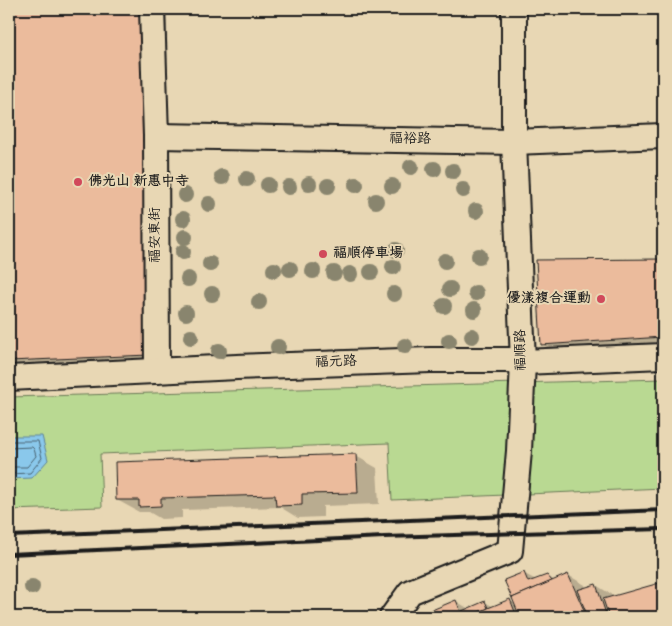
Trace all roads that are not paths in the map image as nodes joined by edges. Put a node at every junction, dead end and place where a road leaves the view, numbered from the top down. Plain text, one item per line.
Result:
1 (152, 9) edge
2 (514, 9) edge
3 (156, 136) junction
4 (663, 136) edge
5 (514, 142) junction
6 (663, 356) edge
7 (524, 362) junction
8 (157, 371) junction
9 (9, 378) edge
10 (392, 617) edge

1 - 3 street, 福安東街
2 - 5 street, 福順路
3 - 5 street, 福裕路
3 - 8 street, 福安東街
4 - 5 street, 福裕路
5 - 7 street, 福順路
6 - 7 street, 福元路
7 - 8 street, 福元路
7 - 10 street, 福順路
8 - 9 street, 福元路

